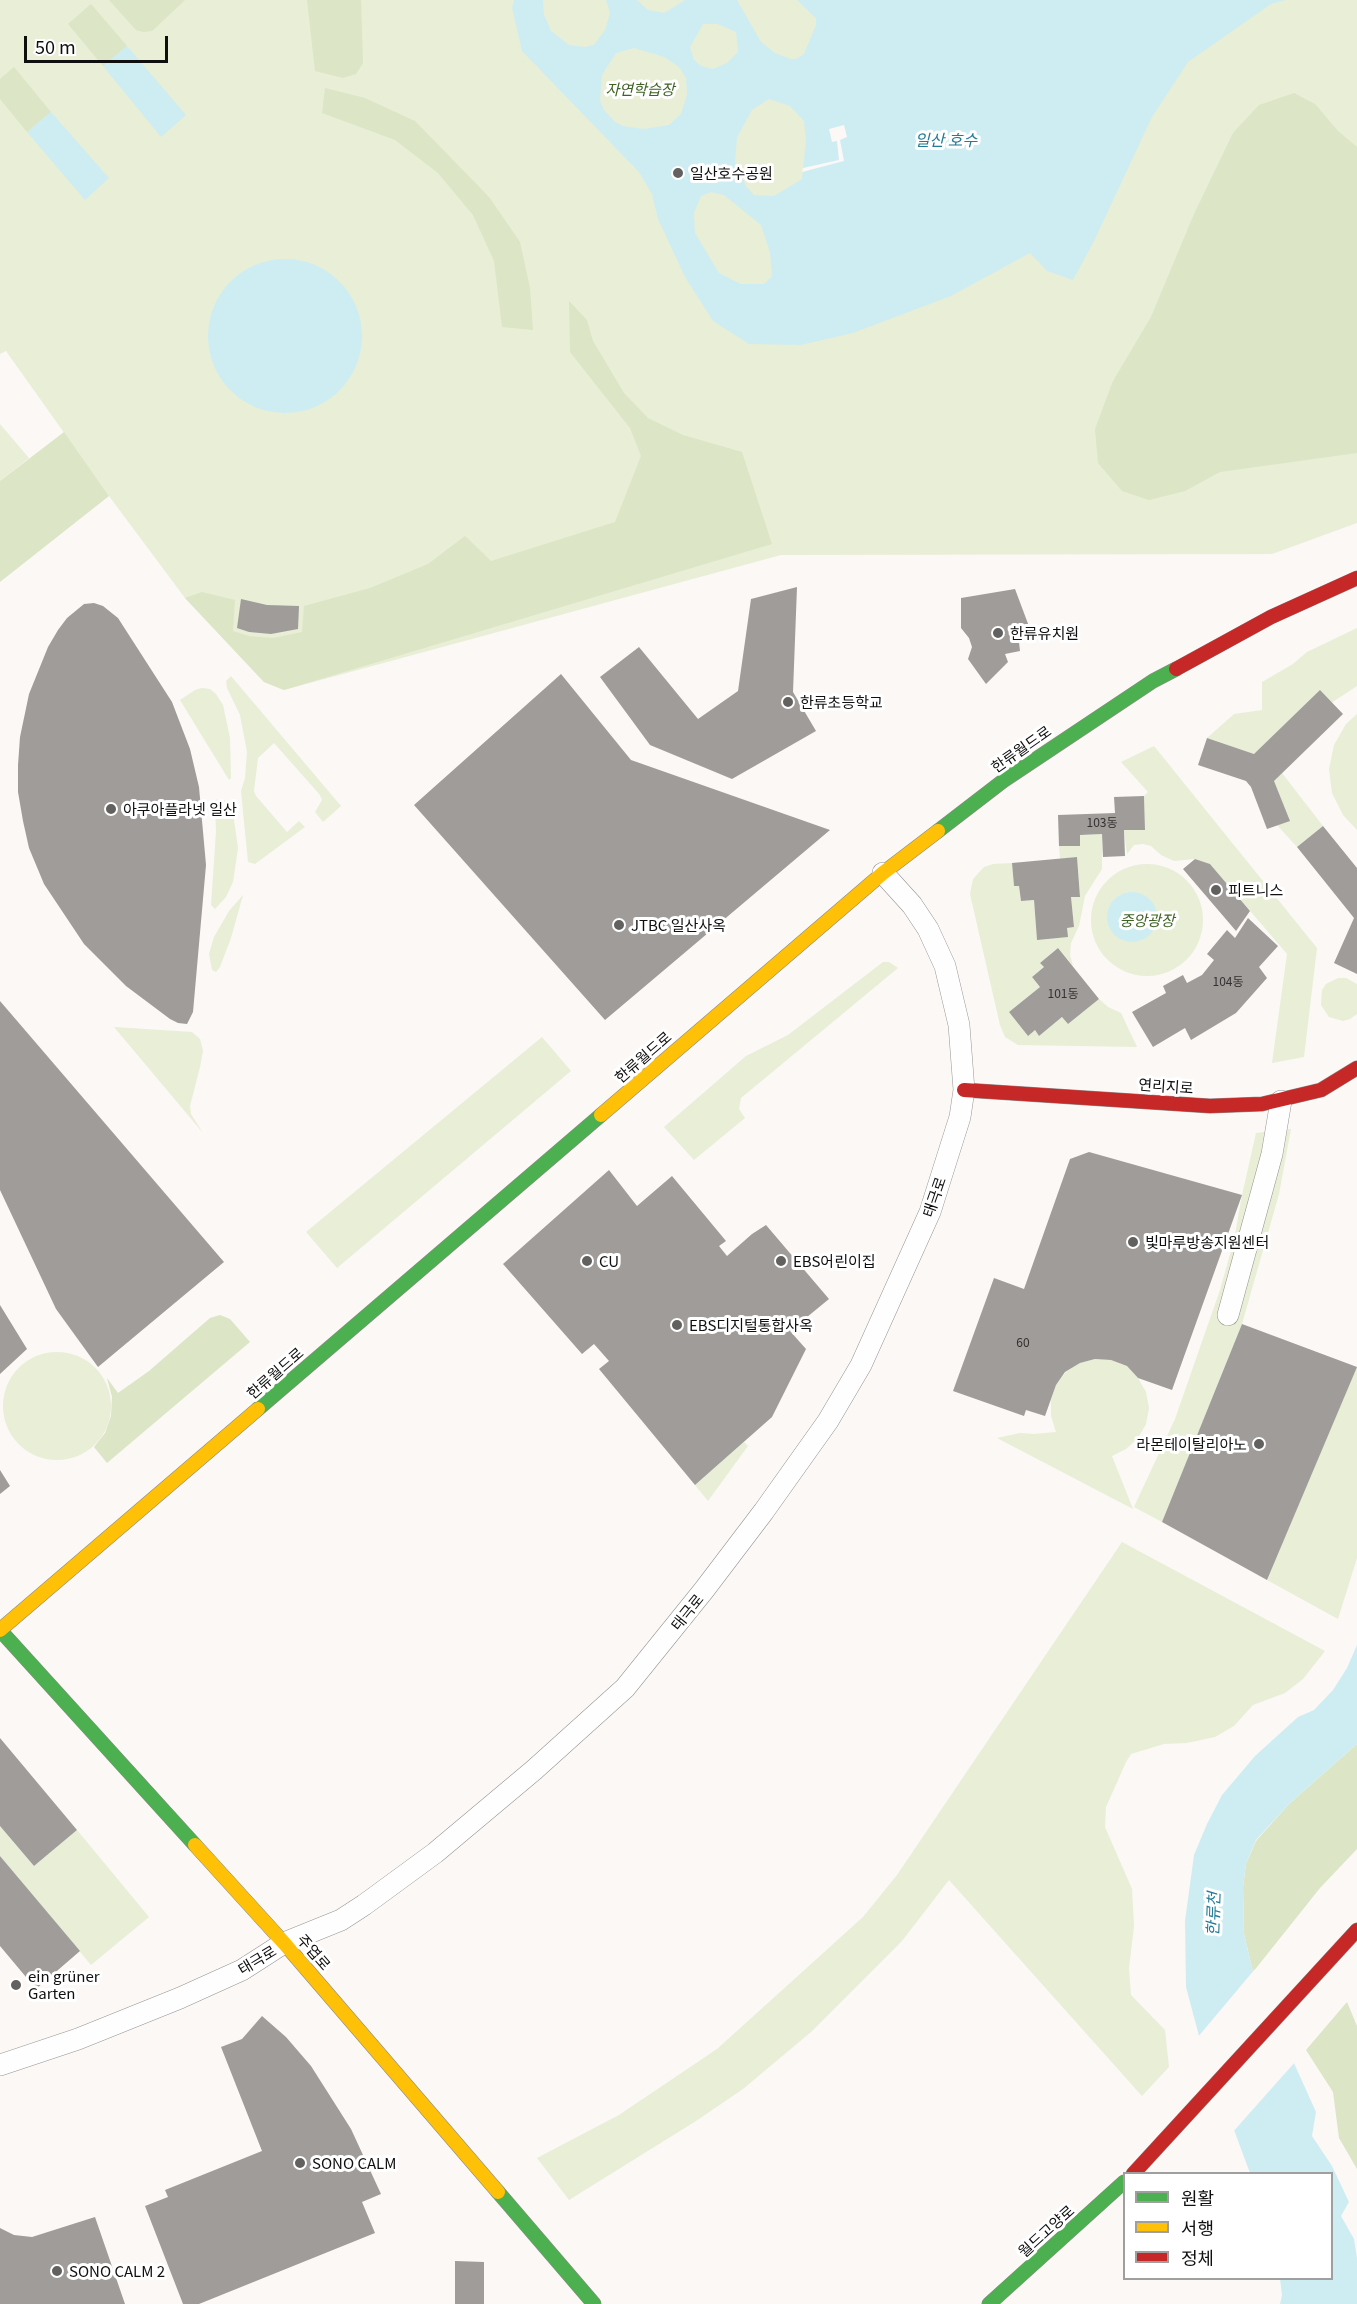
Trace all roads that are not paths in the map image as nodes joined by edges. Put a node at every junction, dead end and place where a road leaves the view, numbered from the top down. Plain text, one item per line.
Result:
1 (1357, 578) edge
2 (883, 873) junction
3 (1357, 1068) edge
4 (964, 1090) junction
5 (1281, 1101) junction
6 (1228, 1315) dead end
7 (0, 1630) edge
8 (1357, 1930) edge
9 (284, 1943) junction
10 (0, 2065) edge
11 (1135, 2172) edge
12 (1123, 2184) edge
13 (594, 2304) edge
14 (989, 2304) edge

1 - 2 main road, 한류월드로
2 - 4 street, 태극로
2 - 7 main road, 한류월드로
3 - 5 main road, 연리지로
4 - 5 main road, 연리지로
4 - 9 street, 태극로
5 - 6 street
7 - 9 main road, 주엽로
8 - 11 main road
9 - 10 street, 태극로
9 - 13 main road, 주엽로
12 - 14 main road, 월드고양로

